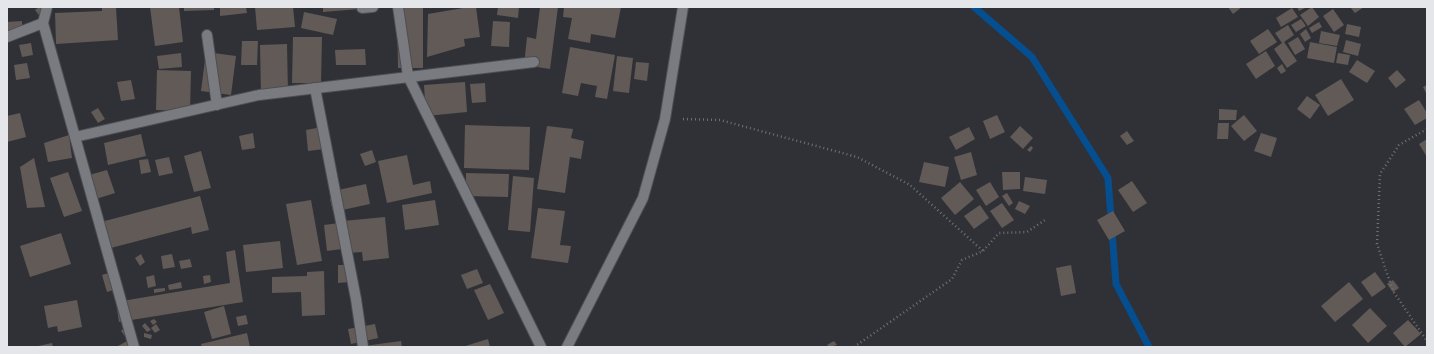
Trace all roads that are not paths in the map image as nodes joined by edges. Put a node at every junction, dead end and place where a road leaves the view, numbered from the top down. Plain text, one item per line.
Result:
1 (47, 7) edge
2 (373, 7) edge
3 (398, 7) edge
4 (683, 7) edge
5 (362, 8) dead end
6 (43, 23) junction
7 (207, 35) dead end
8 (7, 37) edge
9 (534, 62) dead end
10 (408, 76) junction
11 (315, 88) junction
12 (217, 105) junction
13 (75, 137) junction
14 (134, 347) edge
15 (363, 347) edge
16 (541, 347) edge
17 (567, 347) edge

1 - 6 street
2 - 5 street
3 - 10 street
4 - 17 street
6 - 8 street
6 - 13 street
7 - 12 street
9 - 10 street
10 - 11 street
10 - 16 street
11 - 12 street
11 - 15 street
12 - 13 street
13 - 14 street

